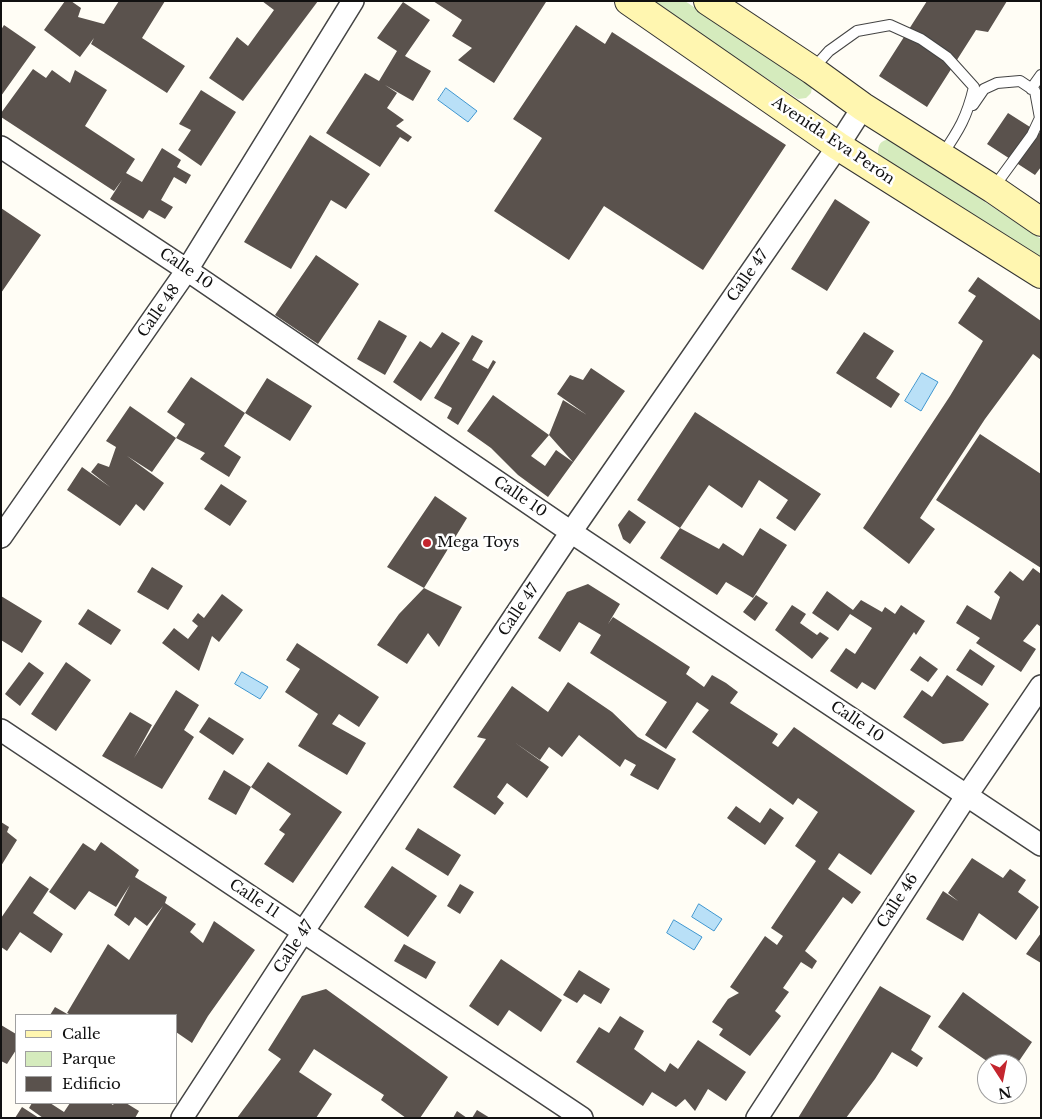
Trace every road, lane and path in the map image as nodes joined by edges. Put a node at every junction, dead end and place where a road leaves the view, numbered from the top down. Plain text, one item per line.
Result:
1 (353, 1) edge
2 (629, 1) edge
3 (722, 5) edge
4 (812, 70) junction
5 (1041, 75) edge
6 (1032, 88) junction
7 (863, 107) junction
8 (969, 109) junction
9 (838, 146) junction
10 (1, 147) edge
11 (942, 156) junction
12 (992, 189) junction
13 (1041, 222) edge
14 (188, 270) junction
15 (1041, 274) edge
16 (571, 532) junction
17 (1, 537) edge
18 (1041, 686) edge
19 (1, 730) edge
20 (967, 795) junction
21 (1041, 845) edge
22 (303, 932) junction
23 (182, 1118) edge
24 (582, 1118) edge
25 (757, 1118) edge

1 - 14 street, Calle 48
2 - 9 main road, Avenida Eva Perón
3 - 4 main road
4 - 7 main road
4 - 8 lane
5 - 6 lane
6 - 8 lane
6 - 12 lane
7 - 9 street, Calle 47
7 - 11 main road
8 - 11 lane
9 - 15 main road, Avenida Eva Perón
9 - 16 street, Calle 47
10 - 14 street, Calle 10
11 - 12 main road
12 - 13 main road
14 - 16 street, Calle 10
14 - 17 street, Calle 48
16 - 20 street, Calle 10
16 - 22 street, Calle 47
18 - 20 street, Calle 46
19 - 22 street, Calle 11
20 - 21 street, Calle 10
20 - 25 street, Calle 46
22 - 23 street, Calle 47
22 - 24 street, Calle 11

